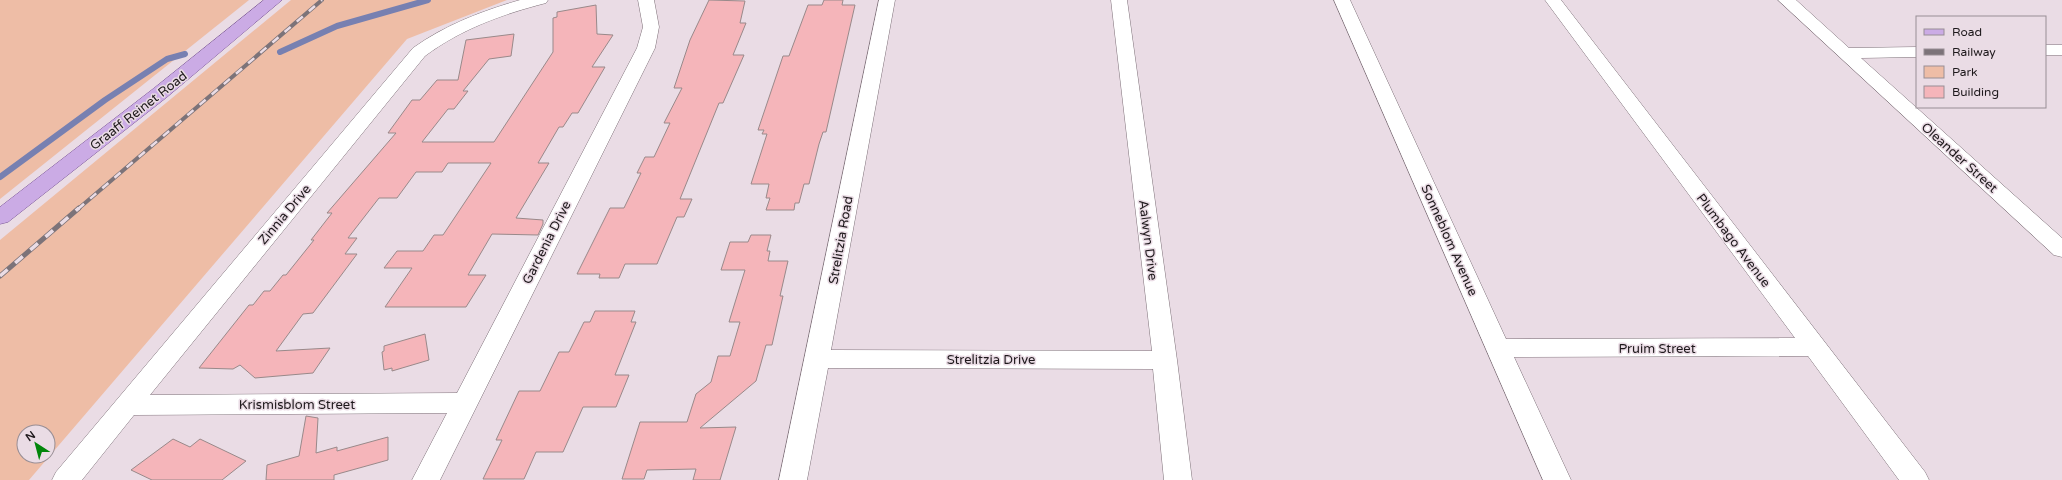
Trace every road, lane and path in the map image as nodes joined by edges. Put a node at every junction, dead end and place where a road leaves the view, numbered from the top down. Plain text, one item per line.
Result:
1 (274, 0) edge
2 (540, 0) edge
3 (646, 0) edge
4 (887, 0) edge
5 (1119, 0) edge
6 (1342, 0) edge
7 (1553, 0) edge
8 (1786, 0) edge
9 (2046, 50) edge
10 (2062, 50) edge
11 (1916, 52) edge
12 (1846, 53) junction
13 (0, 217) edge
14 (2062, 250) edge
15 (1815, 347) junction
16 (1499, 348) junction
17 (818, 359) junction
18 (1165, 360) junction
19 (466, 403) junction
20 (128, 405) junction
21 (66, 480) edge
22 (426, 480) edge
23 (793, 480) edge
24 (1178, 480) edge
25 (1557, 480) edge
26 (1915, 480) edge

1 - 13 main road, Graaff Reinet Road
2 - 20 street, Zinnia Drive
3 - 19 street, Gardenia Drive
4 - 17 street, Strelitzia Road
5 - 18 street, Aalwyn Drive
6 - 16 street, Sonneblom Avenue
7 - 15 street, Plumbago Avenue
8 - 12 street, Oleander Street
9 - 10 street
11 - 12 street
12 - 14 street, Oleander Street
15 - 16 street, Pruim Street
15 - 26 street, Plumbago Avenue
16 - 25 street, Sonneblom Avenue
17 - 18 street, Strelitzia Drive
17 - 23 street, Strelitzia Road
18 - 24 street, Aalwyn Drive
19 - 20 street, Krismisblom Street
19 - 22 street, Gardenia Drive
20 - 21 street, Zinnia Drive

